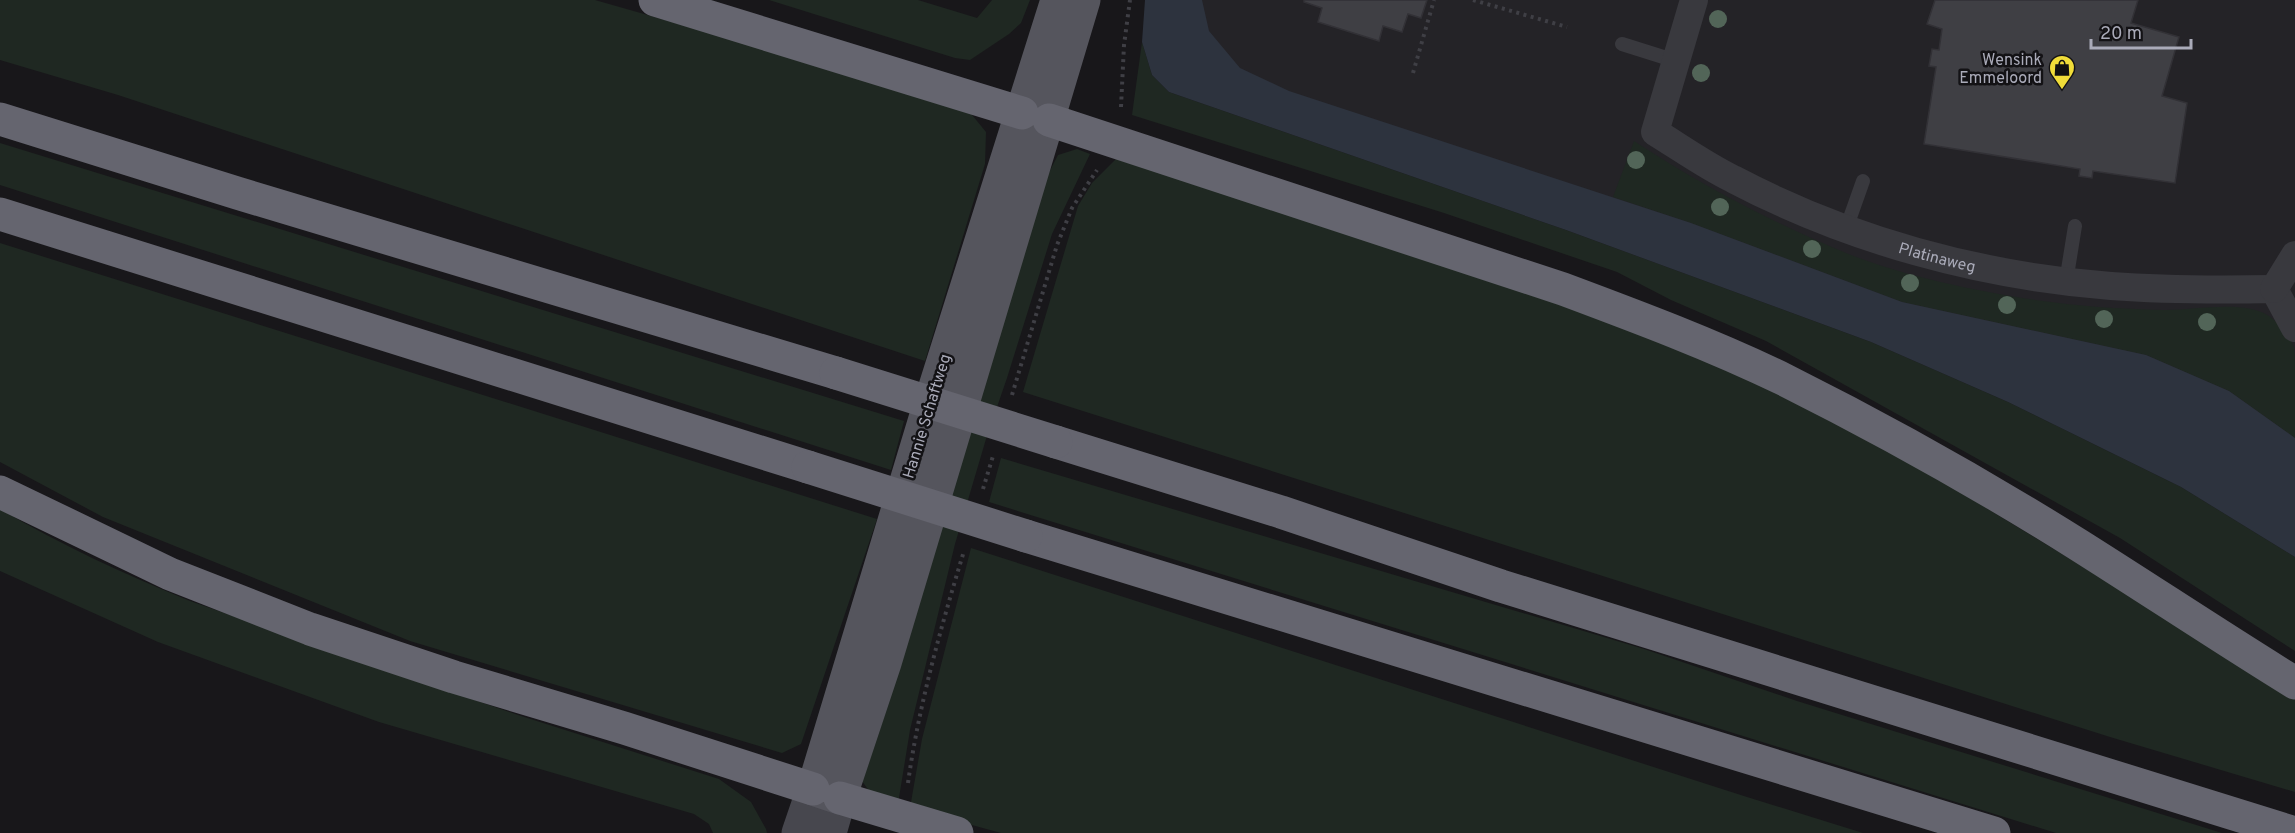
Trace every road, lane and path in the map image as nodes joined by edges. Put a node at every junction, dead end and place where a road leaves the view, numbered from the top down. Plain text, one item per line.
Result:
1 (655, 0) edge
2 (1057, 0) edge
3 (1084, 0) edge
4 (1130, 0) edge
5 (1434, 0) edge
6 (1473, 0) edge
7 (1694, 0) edge
8 (1567, 27) dead end
9 (1622, 44) dead end
10 (1677, 61) junction
11 (1413, 73) dead end
12 (1035, 116) junction
13 (1118, 116) dead end
14 (0, 119) edge
15 (1102, 162) dead end
16 (1863, 181) dead end
17 (0, 214) edge
18 (2075, 226) dead end
19 (1846, 229) junction
20 (2295, 255) edge
21 (2066, 282) junction
22 (2274, 289) junction
23 (2295, 328) edge
24 (1009, 405) dead end
25 (995, 450) dead end
26 (0, 492) edge
27 (981, 496) dead end
28 (967, 541) dead end
29 (2295, 683) edge
30 (907, 787) dead end
31 (826, 793) junction
32 (798, 833) edge
33 (830, 833) edge
34 (957, 833) edge
35 (1994, 833) edge
36 (2295, 833) edge

1 - 12 highway
2 - 12 main road, Hannie Schaftweg
3 - 12 main road, Hannie Schaftweg
4 - 13 path
5 - 11 path
6 - 8 path
7 - 10 street
9 - 10 lane
10 - 19 street, Platinaweg
12 - 29 highway
12 - 31 main road, Hannie Schaftweg
14 - 36 highway, bridge
15 - 24 path
16 - 19 lane
17 - 35 highway, bridge
18 - 21 lane
19 - 21 street, Platinaweg
20 - 22 street
21 - 22 street, Platinaweg
22 - 23 street
25 - 27 path
26 - 31 highway
28 - 30 path
31 - 32 main road, Hannie Schaftweg
31 - 33 main road, Hannie Schaftweg
31 - 34 highway

